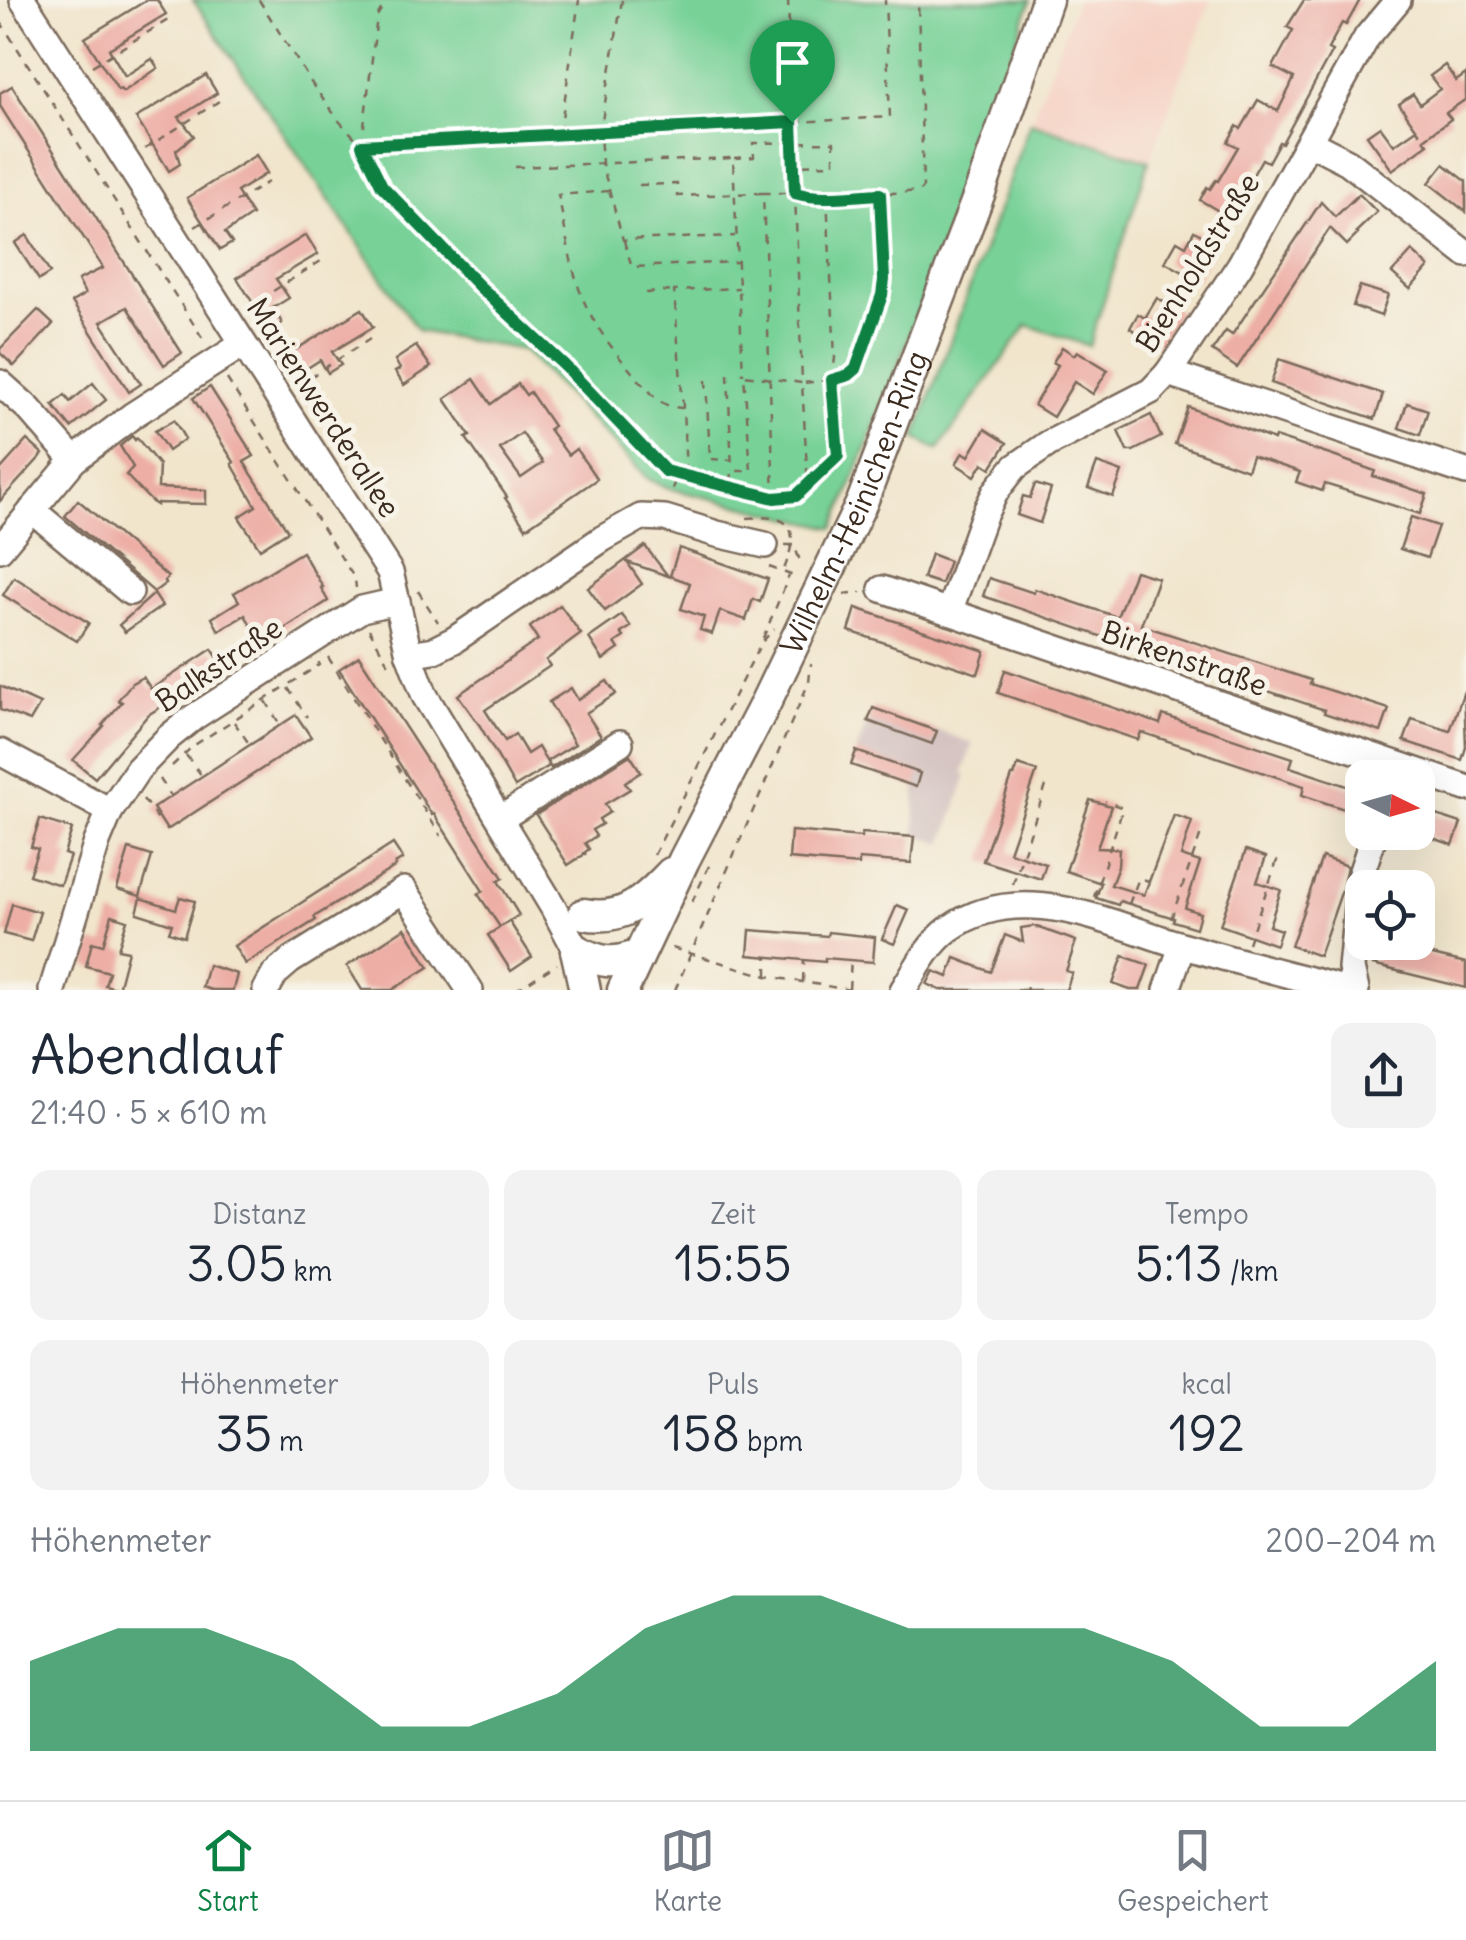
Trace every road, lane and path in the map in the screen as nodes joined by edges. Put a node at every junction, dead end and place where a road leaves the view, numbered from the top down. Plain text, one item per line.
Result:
1 (24, 0) edge
2 (259, 0) edge
3 (387, 0) edge
4 (579, 0) edge
5 (622, 0) edge
6 (788, 0) edge
7 (885, 0) edge
8 (918, 0) edge
9 (1047, 0) edge
10 (1398, 0) edge
11 (168, 20) dead end
12 (0, 21) edge
13 (86, 70) dead end
14 (219, 101) dead end
15 (792, 122) junction
16 (600, 133) junction
17 (560, 134) junction
18 (1309, 142) junction
19 (793, 144) junction
20 (362, 145) junction
21 (139, 152) dead end
22 (733, 158) junction
23 (602, 164) junction
24 (793, 165) junction
25 (515, 167) dead end
26 (268, 182) dead end
27 (639, 185) dead end
28 (609, 191) junction
29 (763, 193) junction
30 (795, 193) junction
31 (735, 194) junction
32 (880, 194) junction
33 (828, 196) junction
34 (190, 231) dead end
35 (737, 236) junction
36 (623, 240) junction
37 (1466, 254) edge
38 (321, 261) dead end
39 (738, 262) junction
40 (740, 288) junction
41 (674, 291) junction
42 (646, 292) dead end
43 (241, 311) dead end
44 (370, 339) dead end
45 (242, 344) junction
46 (216, 359) junction
47 (1168, 373) junction
48 (728, 374) dead end
49 (744, 375) junction
50 (769, 378) junction
51 (706, 380) dead end
52 (832, 380) junction
53 (0, 383) edge
54 (802, 383) junction
55 (290, 389) dead end
56 (684, 408) junction
57 (74, 460) junction
58 (731, 460) junction
59 (732, 471) junction
60 (1466, 472) edge
61 (677, 474) junction
62 (686, 476) junction
63 (808, 486) junction
64 (731, 488) junction
65 (672, 490) dead end
66 (774, 498) junction
67 (32, 510) junction
68 (794, 544) dead end
69 (0, 548) edge
70 (765, 555) joint
71 (801, 563) dead end
72 (790, 575) junction
73 (809, 581) dead end
74 (882, 589) dead end
75 (130, 592) dead end
76 (396, 602) junction
77 (362, 609) junction
78 (949, 612) junction
79 (781, 619) dead end
80 (762, 643) junction
81 (322, 648) dead end
82 (409, 654) junction
83 (812, 663) dead end
84 (396, 678) dead end
85 (287, 686) dead end
86 (265, 700) dead end
87 (307, 717) dead end
88 (233, 721) dead end
89 (280, 725) dead end
90 (620, 744) dead end
91 (250, 745) dead end
92 (0, 752) edge
93 (185, 754) dead end
94 (157, 774) dead end
95 (202, 776) dead end
96 (1046, 786) dead end
97 (1466, 788) edge
98 (171, 796) dead end
99 (1105, 801) dead end
100 (110, 811) junction
101 (500, 819) junction
102 (1202, 831) dead end
103 (441, 836) dead end
104 (1369, 850) edge
105 (1279, 854) dead end
106 (652, 859) dead end
107 (684, 860) junction
108 (1148, 881) dead end
109 (1005, 908) junction
110 (1088, 914) junction
111 (1121, 925) junction
112 (577, 935) junction
113 (1173, 942) junction
114 (670, 948) dead end
115 (691, 953) junction
116 (767, 957) dead end
117 (804, 960) dead end
118 (851, 960) dead end
119 (1242, 962) junction
120 (627, 973) edge
121 (767, 976) junction
122 (803, 982) junction
123 (52, 990) edge
124 (266, 990) edge
125 (470, 990) edge
126 (516, 990) edge
127 (585, 990) edge
128 (675, 990) edge
129 (849, 990) edge
130 (903, 990) edge
131 (1167, 990) edge
132 (1347, 990) edge
133 (1356, 990) edge

1 - 45 street, Marienwerderallee
2 - 20 path
3 - 20 path
4 - 17 path
5 - 16 path
6 - 15 path
7 - 15 path
8 - 32 path
9 - 107 main road, Wilhelm-Heinichen-Ring
10 - 18 street, Bienholdstraße
11 - 13 path
12 - 46 path
14 - 21 path
15 - 16 path
15 - 19 path
16 - 17 path
16 - 23 path
17 - 20 path
18 - 37 street
18 - 47 street, Bienholdstraße
19 - 22 path
19 - 24 path
19 - 24 path
20 - 61 path
22 - 23 path
22 - 31 path
23 - 25 path
23 - 28 path
24 - 30 path
26 - 34 path
27 - 31 path
28 - 36 path
28 - 56 path
29 - 30 path
29 - 31 path
29 - 50 path
30 - 33 path
30 - 54 path
31 - 35 path
32 - 33 path
32 - 52 path
33 - 52 path
35 - 36 path
35 - 39 path
36 - 39 path
38 - 43 path
39 - 40 path
40 - 41 path
40 - 49 path
41 - 42 path
41 - 56 path
44 - 55 path
45 - 46 street
45 - 76 street, Marienwerderallee
46 - 57 street
46 - 77 path
47 - 60 street
47 - 78 street, Bienholdstraße
48 - 58 path
49 - 50 path
49 - 59 path
50 - 54 path
50 - 66 path
51 - 58 path
52 - 54 path
52 - 63 path
53 - 57 street
54 - 63 path
56 - 62 path
57 - 67 street
58 - 59 path
59 - 64 path
61 - 62 path
61 - 65 path
62 - 64 path
63 - 66 path
64 - 66 path
67 - 69 street
67 - 75 street
68 - 71 path
70 - 72 path
70 - 82 street
72 - 73 path
72 - 80 path
74 - 78 street, Birkenstraße
76 - 77 street, Balkstraße
76 - 82 street, Marienwerderallee
77 - 84 path
77 - 100 street, Balkstraße
78 - 97 street, Birkenstraße
79 - 80 path
80 - 106 path
81 - 103 path
82 - 101 street, Marienwerderallee
83 - 115 path
85 - 87 path
86 - 89 path
88 - 91 path
90 - 101 street
92 - 100 street
93 - 95 path
94 - 98 path
96 - 109 path
99 - 110 path
100 - 123 street, Balkstraße
101 - 112 street, Marienwerderallee
102 - 113 path
104 - 133 street
105 - 119 path
107 - 112 main road
107 - 120 main road, Wilhelm-Heinichen-Ring
108 - 111 path
109 - 110 street
109 - 130 street
110 - 111 street
111 - 113 street
112 - 120 main road
112 - 126 path
112 - 127 main road
113 - 119 street
113 - 131 street
114 - 115 path
115 - 121 path
115 - 128 path
116 - 121 path
117 - 122 path
118 - 129 path
119 - 132 street
121 - 122 path
122 - 129 path
124 - 125 street

